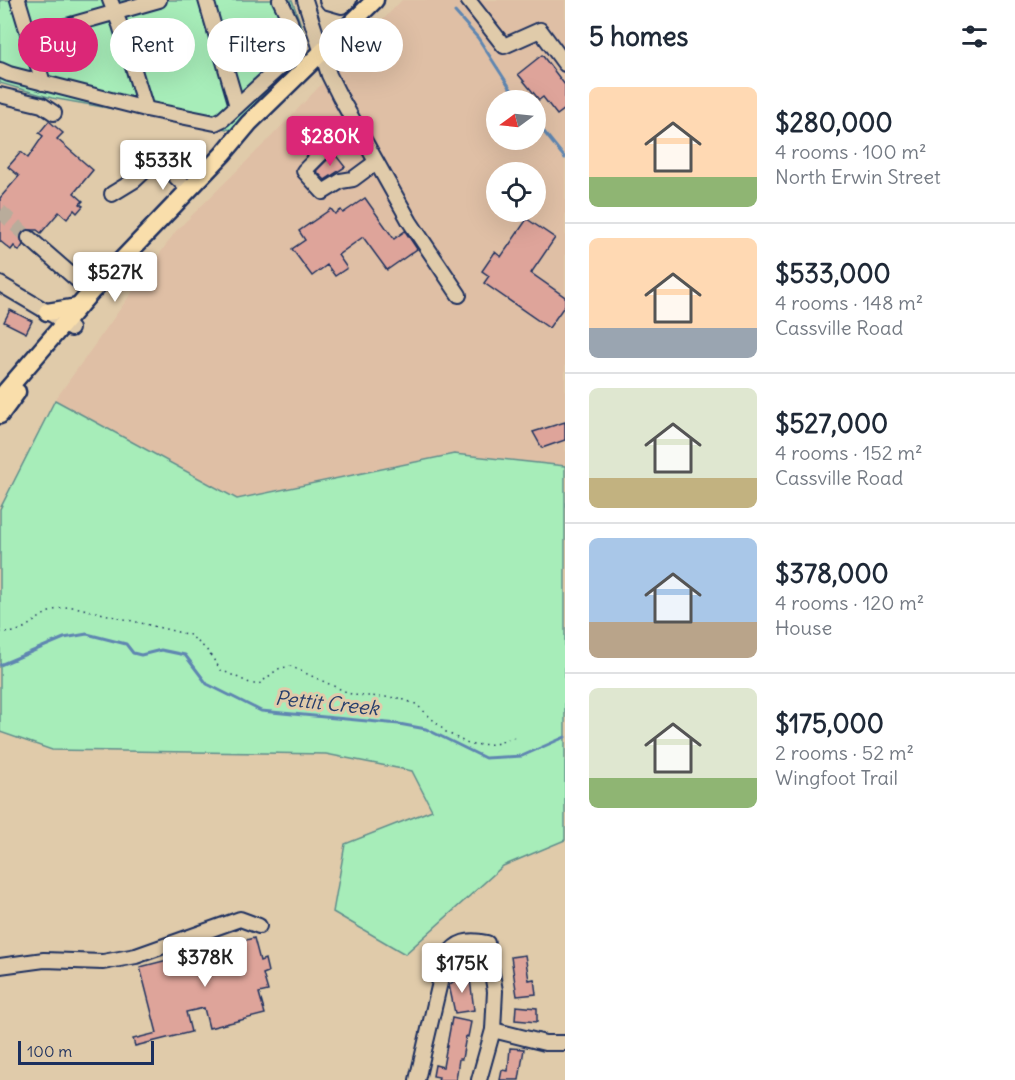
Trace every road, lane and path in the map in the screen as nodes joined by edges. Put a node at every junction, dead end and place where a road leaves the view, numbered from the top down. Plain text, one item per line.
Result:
1 (18, 0) edge
2 (159, 0) edge
3 (206, 0) edge
4 (280, 0) edge
5 (305, 0) edge
6 (327, 0) edge
7 (349, 0) edge
8 (375, 0) edge
9 (389, 0) edge
10 (468, 0) edge
11 (112, 6) edge
12 (23, 18) edge
13 (79, 18) edge
14 (359, 18) edge
15 (368, 18) edge
16 (319, 42) edge
17 (319, 61) edge
18 (565, 64) edge
19 (0, 70) edge
20 (39, 72) edge
21 (328, 72) edge
22 (43, 83) junction
23 (0, 95) edge
24 (237, 106) junction
25 (146, 109) junction
26 (54, 112) dead end
27 (353, 121) junction
28 (376, 162) junction
29 (188, 189) junction
30 (112, 194) dead end
31 (29, 238) tunnel mouth
32 (129, 254) junction
33 (0, 284) edge
34 (91, 292) junction
35 (459, 295) dead end
36 (78, 306) junction
37 (48, 312) junction
38 (67, 326) junction
39 (0, 398) edge
40 (0, 415) edge
41 (0, 632) edge
42 (518, 736) dead end
43 (259, 926) dead end
44 (0, 966) edge
45 (493, 1030) junction
46 (565, 1043) edge
47 (417, 1080) edge
48 (479, 1080) edge

1 - 12 street
2 - 11 street
3 - 24 street
4 - 24 street
5 - 16 street
6 - 7 street
8 - 14 main road
9 - 15 main road
10 - 18 street
11 - 13 street
11 - 25 street
17 - 29 main road
19 - 22 street
20 - 22 street
21 - 27 street
22 - 25 street
23 - 26 street
24 - 25 street
27 - 28 street
27 - 28 street
28 - 35 street
29 - 30 street
29 - 32 main road
31 - 34 street
32 - 34 main road
32 - 38 main road
33 - 37 street
34 - 36 main road
36 - 37 main road
36 - 38 main road
37 - 38 street
38 - 39 main road
38 - 40 main road
41 - 42 path
43 - 44 street
45 - 46 street
45 - 47 street
45 - 48 street

